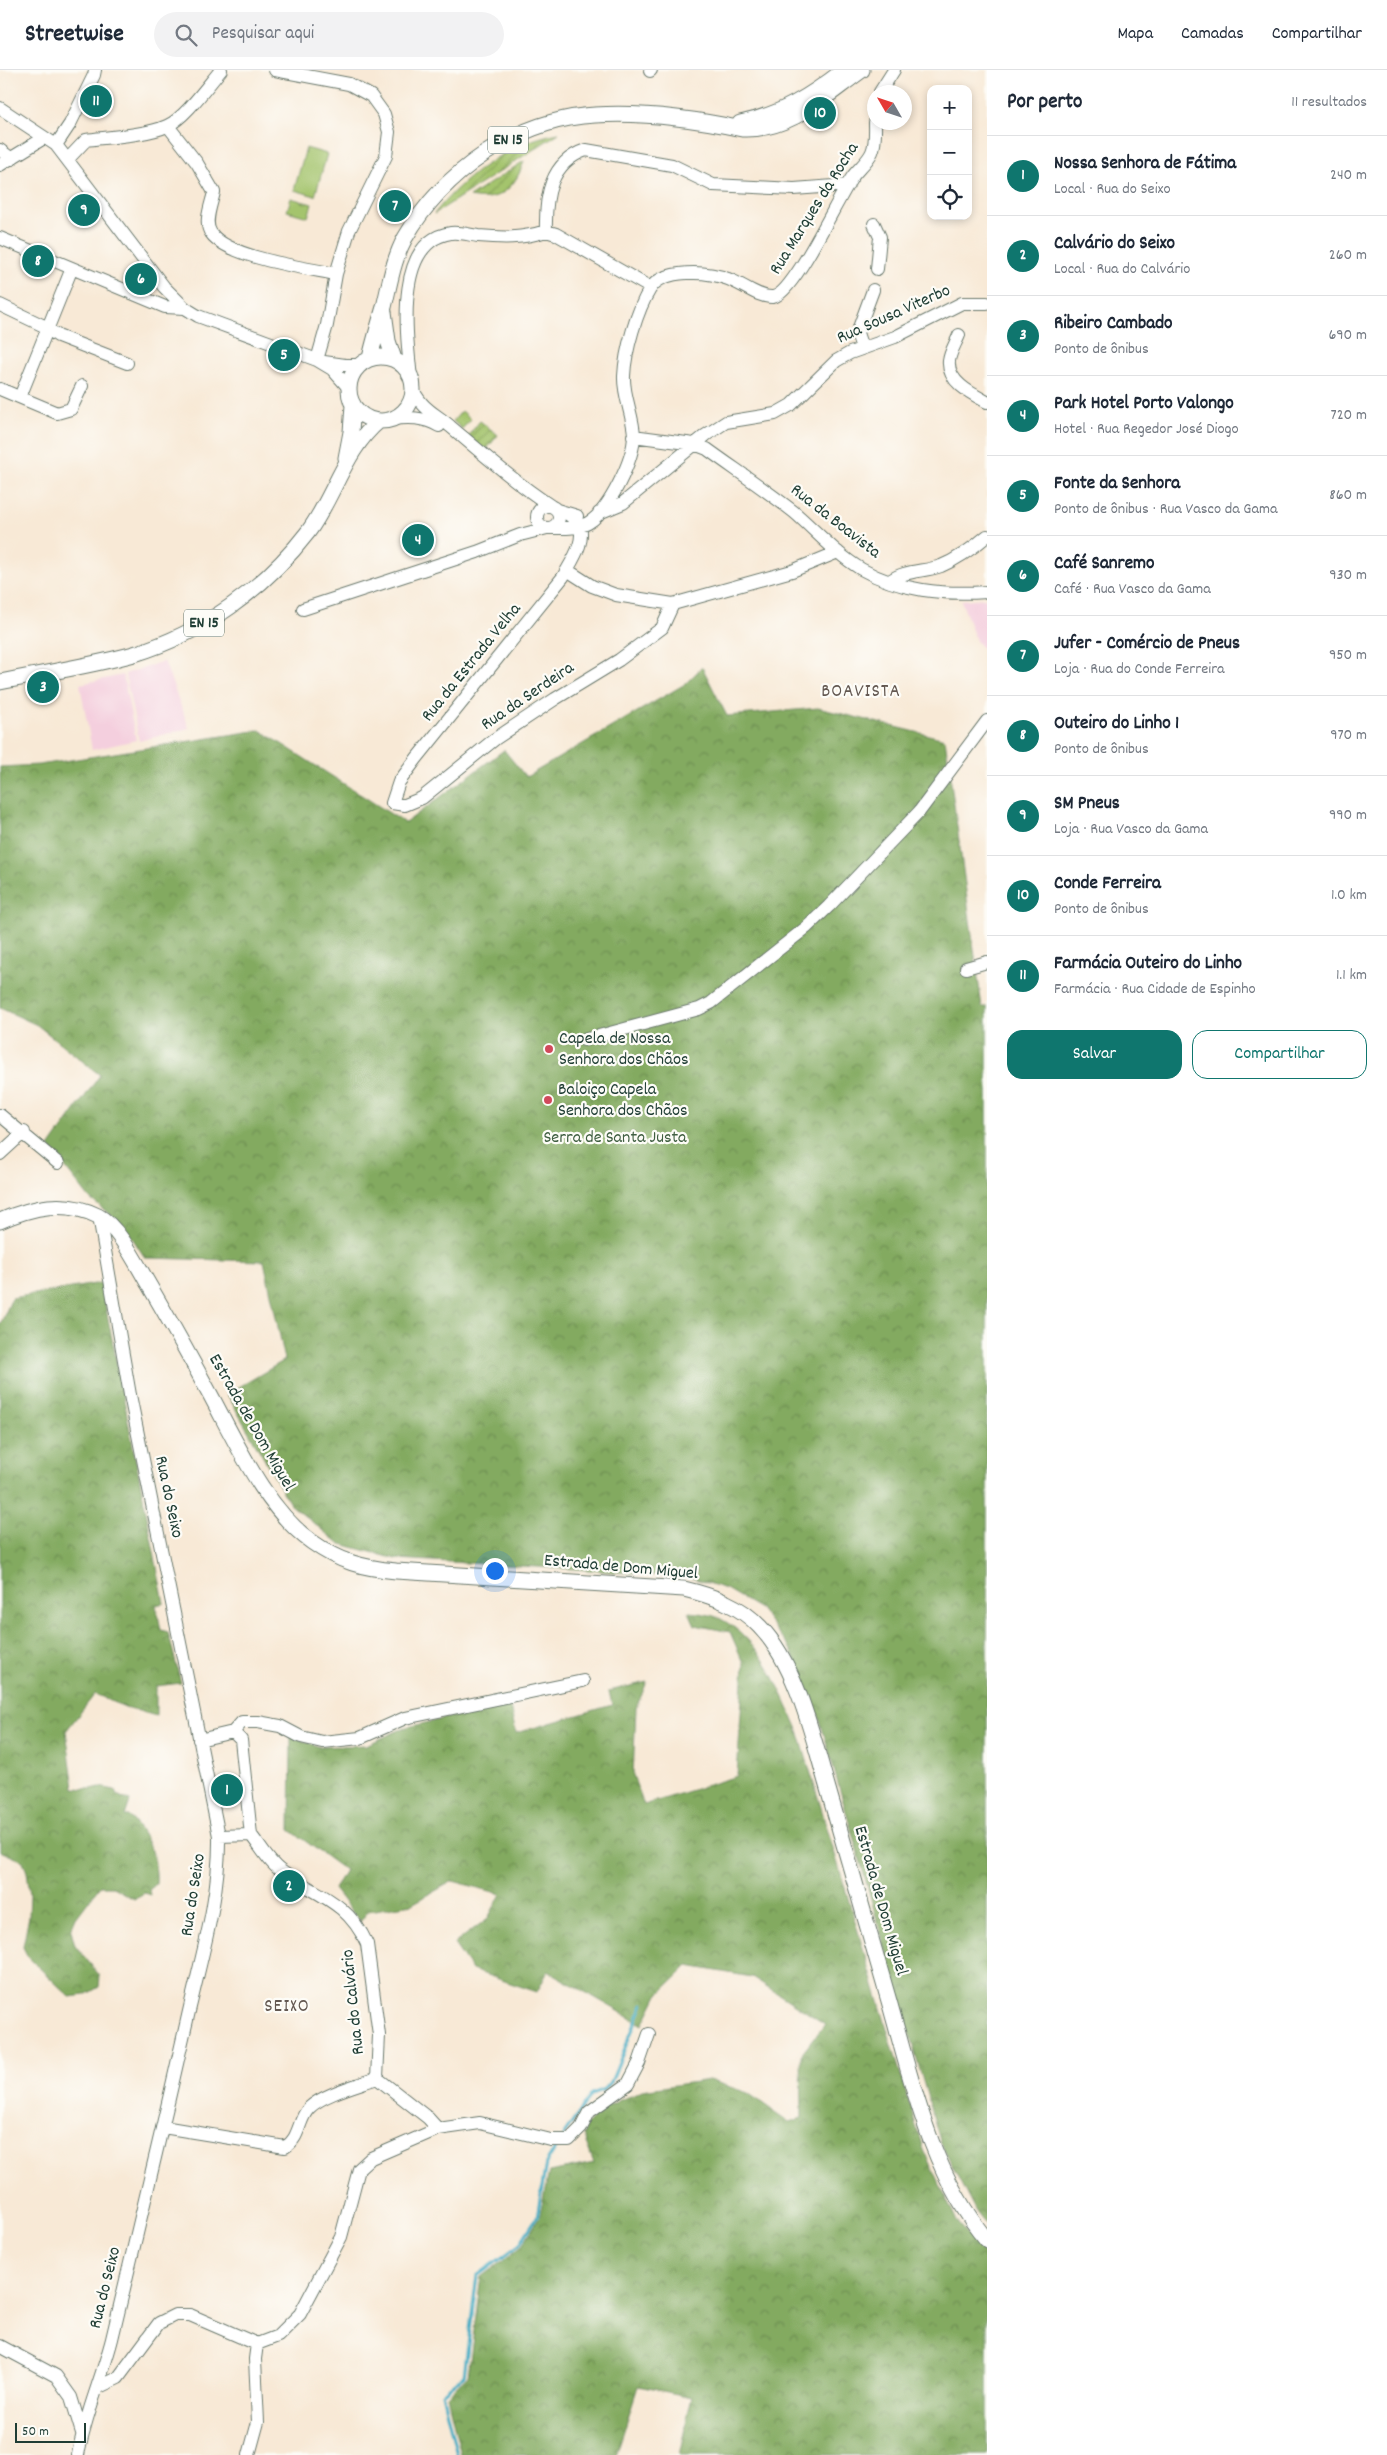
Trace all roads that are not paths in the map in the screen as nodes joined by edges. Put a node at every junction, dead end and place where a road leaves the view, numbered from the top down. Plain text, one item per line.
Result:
1 (95, 70) edge
2 (221, 70) edge
3 (275, 70) edge
4 (844, 70) edge
5 (855, 70) edge
6 (862, 70) edge
7 (894, 70) edge
8 (884, 85) edge
9 (0, 108) edge
10 (789, 120) junction
11 (70, 124) junction
12 (722, 124) junction
13 (168, 126) junction
14 (875, 130) edge
15 (44, 138) junction
16 (86, 140) junction
17 (56, 145) junction
18 (0, 150) edge
19 (12, 159) junction
20 (68, 159) junction
21 (0, 165) edge
22 (848, 185) junction
23 (874, 224) dead end
24 (546, 230) junction
25 (0, 238) edge
26 (72, 268) junction
27 (877, 269) dead end
28 (336, 274) junction
29 (651, 288) junction
30 (873, 290) dead end
31 (987, 303) edge
32 (0, 304) edge
33 (184, 308) junction
34 (384, 308) junction
35 (48, 330) junction
36 (959, 335) dead end
37 (862, 348) junction
38 (394, 359) junction
39 (317, 360) junction
40 (364, 361) junction
41 (127, 363) dead end
42 (412, 384) junction
43 (82, 386) dead end
44 (348, 387) junction
45 (0, 389) edge
46 (20, 397) junction
47 (987, 402) edge
48 (353, 405) junction
49 (385, 420) junction
50 (634, 436) junction
51 (464, 439) junction
52 (694, 444) junction
53 (345, 466) junction
54 (521, 483) junction
55 (559, 510) junction
56 (600, 512) junction
57 (538, 515) junction
58 (549, 528) junction
59 (564, 528) junction
60 (582, 532) junction
61 (520, 535) junction
62 (987, 536) edge
63 (838, 552) junction
64 (567, 570) junction
65 (890, 581) junction
66 (987, 592) edge
67 (673, 604) junction
68 (303, 609) dead end
69 (0, 682) edge
70 (987, 721) edge
71 (392, 802) joint
72 (987, 962) edge
73 (966, 968) dead end
74 (584, 1040) dead end
75 (0, 1114) edge
76 (24, 1132) junction
77 (0, 1154) edge
78 (58, 1163) dead end
79 (99, 1216) junction
80 (0, 1221) edge
81 (583, 1681) dead end
82 (233, 1732) junction
83 (199, 1740) junction
84 (252, 1835) junction
85 (219, 1836) junction
86 (649, 2034) dead end
87 (378, 2078) junction
88 (163, 2127) junction
89 (438, 2129) junction
90 (987, 2240) edge
91 (257, 2344) junction
92 (0, 2346) edge
93 (97, 2388) junction
94 (82, 2433) junction
95 (78, 2455) edge
96 (249, 2455) edge

1 - 11 street
2 - 13 street
3 - 28 street
4 - 12 main road
5 - 10 street
6 - 10 main road
7 - 8 street
9 - 15 street
10 - 12 main road
11 - 16 street
11 - 17 street
12 - 34 main road, EN 15
13 - 16 street
13 - 28 street
14 - 22 street, Rua Marques da Rocha
15 - 17 street
15 - 19 street
16 - 20 street
17 - 20 street
18 - 19 street
19 - 21 street
20 - 33 street
22 - 24 street
22 - 29 street, Rua Marques da Rocha
23 - 27 street
24 - 29 street
24 - 42 street
25 - 26 street
26 - 33 street
26 - 35 street
28 - 39 street
29 - 50 street
30 - 37 street
31 - 37 street, Rua Sousa Viterbo
32 - 35 street
33 - 39 street
34 - 38 main road, EN 15
34 - 40 main road, EN 15
35 - 41 street
35 - 46 street
36 - 47 street
37 - 52 street, Rua Sousa Viterbo
38 - 40 main road
38 - 42 main road
39 - 40 street
39 - 44 street
40 - 44 main road
42 - 49 main road
42 - 51 street
43 - 46 street
44 - 48 main road
45 - 46 street
48 - 49 main road
48 - 53 main road, EN 15
49 - 51 street
49 - 53 main road, EN 15
50 - 52 street, Rua da Boavista
50 - 56 street
51 - 54 street
52 - 56 street
52 - 63 street, Rua da Boavista
53 - 69 main road, EN 15
54 - 55 street
54 - 57 street
55 - 56 street
55 - 57 street
55 - 58 street
55 - 60 street
56 - 60 street
57 - 58 street
57 - 61 street
58 - 59 street
58 - 61 street
59 - 60 street
59 - 60 street
60 - 64 street, Rua da Estrada Velha
61 - 68 street
62 - 65 street, Rua da Boavista
63 - 65 street, Rua da Boavista
63 - 67 street
64 - 67 street
64 - 71 street, Rua da Estrada Velha
65 - 66 street
67 - 71 street, Rua da Serdeira
70 - 74 street
72 - 73 street
75 - 76 street
76 - 77 street
76 - 78 street
79 - 80 main road, Estrada de Dom Miguel
79 - 83 street, Rua do Seixo
79 - 90 main road, Estrada de Dom Miguel
81 - 82 street
82 - 83 street
82 - 84 street
83 - 85 street, Rua do Seixo
84 - 85 street
84 - 87 street, Rua do Calvário
85 - 88 street, Rua do Seixo
86 - 89 street
87 - 88 street
87 - 89 street, Rua do Calvário
88 - 93 street, Rua do Seixo
89 - 91 street
91 - 93 street
91 - 96 street
92 - 94 street
93 - 94 street, Rua do Seixo
94 - 95 street, Rua do Seixo

